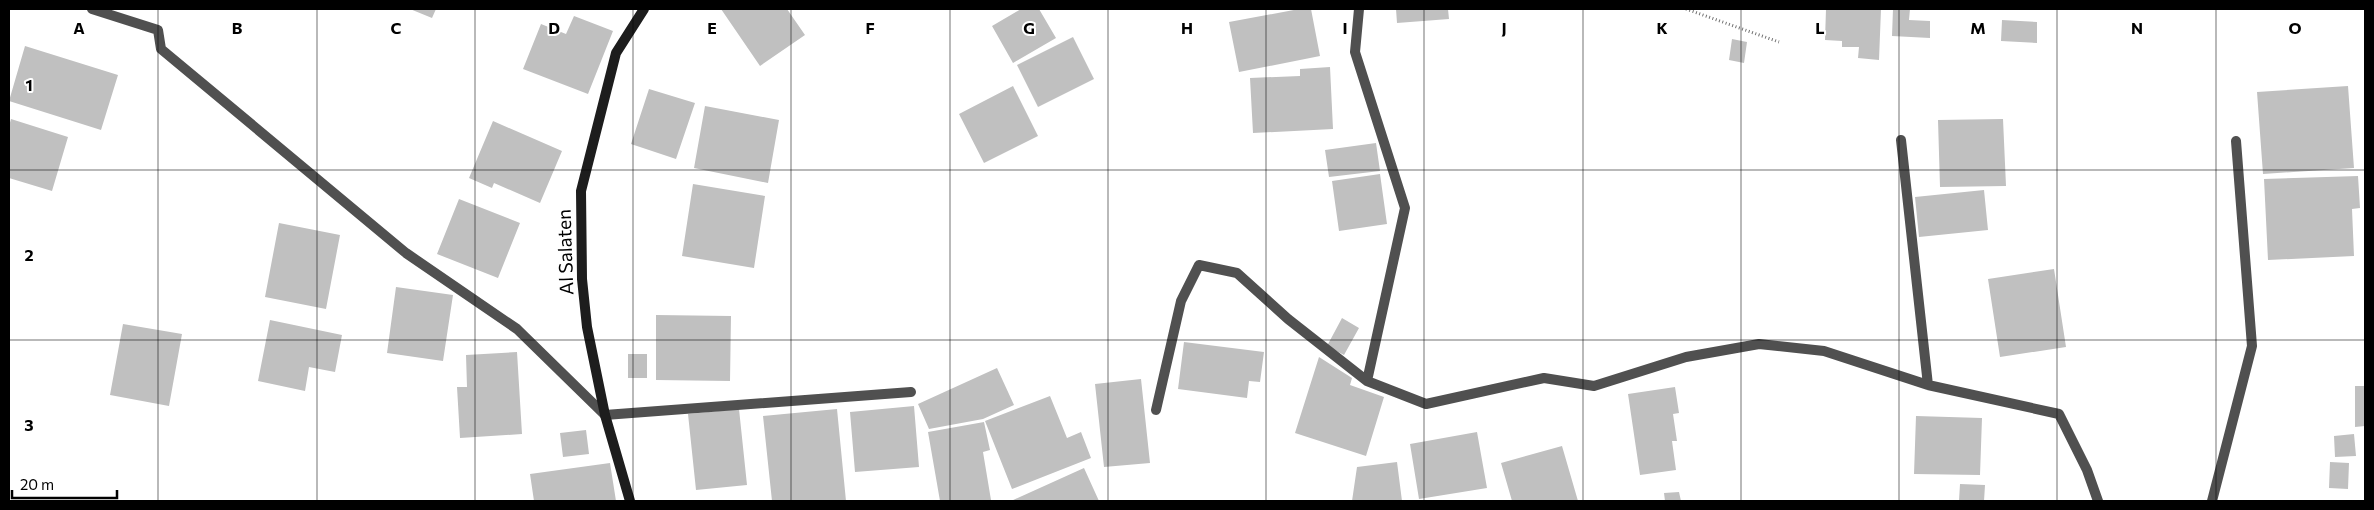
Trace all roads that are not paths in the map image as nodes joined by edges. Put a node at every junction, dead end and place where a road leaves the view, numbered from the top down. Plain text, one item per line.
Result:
1 (92, 9) edge
2 (644, 9) edge
3 (1360, 9) edge
4 (1901, 140) dead end
5 (2236, 141) dead end
6 (1367, 381) junction
7 (1928, 385) junction
8 (911, 392) dead end
9 (1156, 410) dead end
10 (605, 415) junction
11 (630, 501) edge
12 (2098, 501) edge
13 (2212, 501) edge

1 - 10 lane
2 - 10 main road, Al Salaten
3 - 6 lane
4 - 7 lane
5 - 13 lane
6 - 7 lane
6 - 9 lane
7 - 12 lane
8 - 10 lane
10 - 11 main road, Al Salaten

